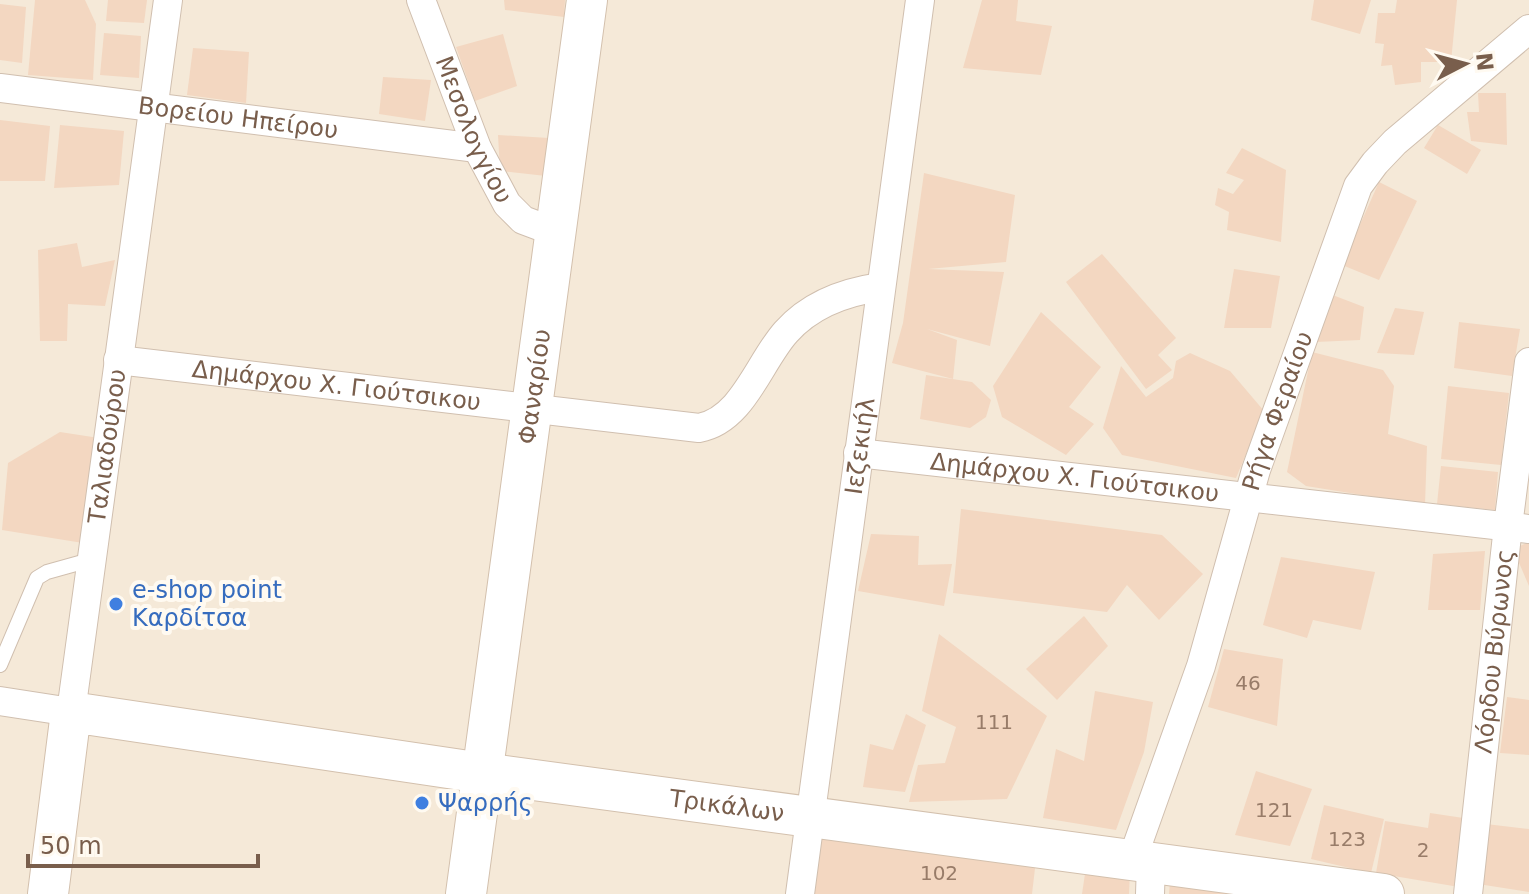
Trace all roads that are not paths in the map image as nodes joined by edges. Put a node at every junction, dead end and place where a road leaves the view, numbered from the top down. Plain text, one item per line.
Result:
1 (168, 0) edge
2 (421, 0) edge
3 (587, 0) edge
4 (920, 0) edge
5 (1529, 29) edge
6 (0, 88) edge
7 (153, 108) junction
8 (477, 148) junction
9 (555, 232) junction
10 (880, 287) junction
11 (118, 360) junction
12 (1529, 362) edge
13 (531, 410) junction
14 (858, 453) junction
15 (1249, 496) junction
16 (1518, 528) edge
17 (90, 560) junction
18 (0, 665) edge
19 (0, 701) edge
20 (71, 712) junction
21 (482, 773) junction
22 (810, 818) junction
23 (1144, 872) edge
24 (48, 894) edge
25 (466, 894) edge
26 (800, 894) edge
27 (1384, 894) edge
28 (1468, 894) edge

1 - 7 street, Ταλιαδούρου
2 - 8 street, Μεσολογγίου
3 - 9 main road, Φαναρίου
4 - 10 street, Ιεζεκιήλ
5 - 15 street, Ρήγα Φεραίου
6 - 7 street, Βορείου Ηπείρου
7 - 8 street, Βορείου Ηπείρου
7 - 11 street, Ταλιαδούρου
8 - 9 street, Μεσολογγίου
9 - 13 main road, Φαναρίου
10 - 13 street, Δημάρχου Χ. Γιούτσικου
10 - 14 street, Ιεζεκιήλ
11 - 13 street, Δημάρχου Χ. Γιούτσικου
11 - 17 street, Ταλιαδούρου
12 - 16 street, Λόρδου Βύρωνος
13 - 21 main road, Φαναρίου
14 - 15 street, Δημάρχου Χ. Γιούτσικου
14 - 22 street, Ιεζεκιήλ
15 - 16 street, Δημάρχου Χ. Γιούτσικου
15 - 23 street, Ρήγα Φεραίου
16 - 28 street, Λόρδου Βύρωνος
17 - 18 lane
17 - 20 street, Ταλιαδούρου
19 - 20 street
20 - 21 main road, Τρικάλων
20 - 24 main road, Ταλιαδούρου
21 - 22 main road, Τρικάλων
21 - 25 main road, Φαναρίου
22 - 23 main road, Τρικάλων
22 - 26 street, Ιεζεκιήλ
23 - 27 main road, Τρικάλων

